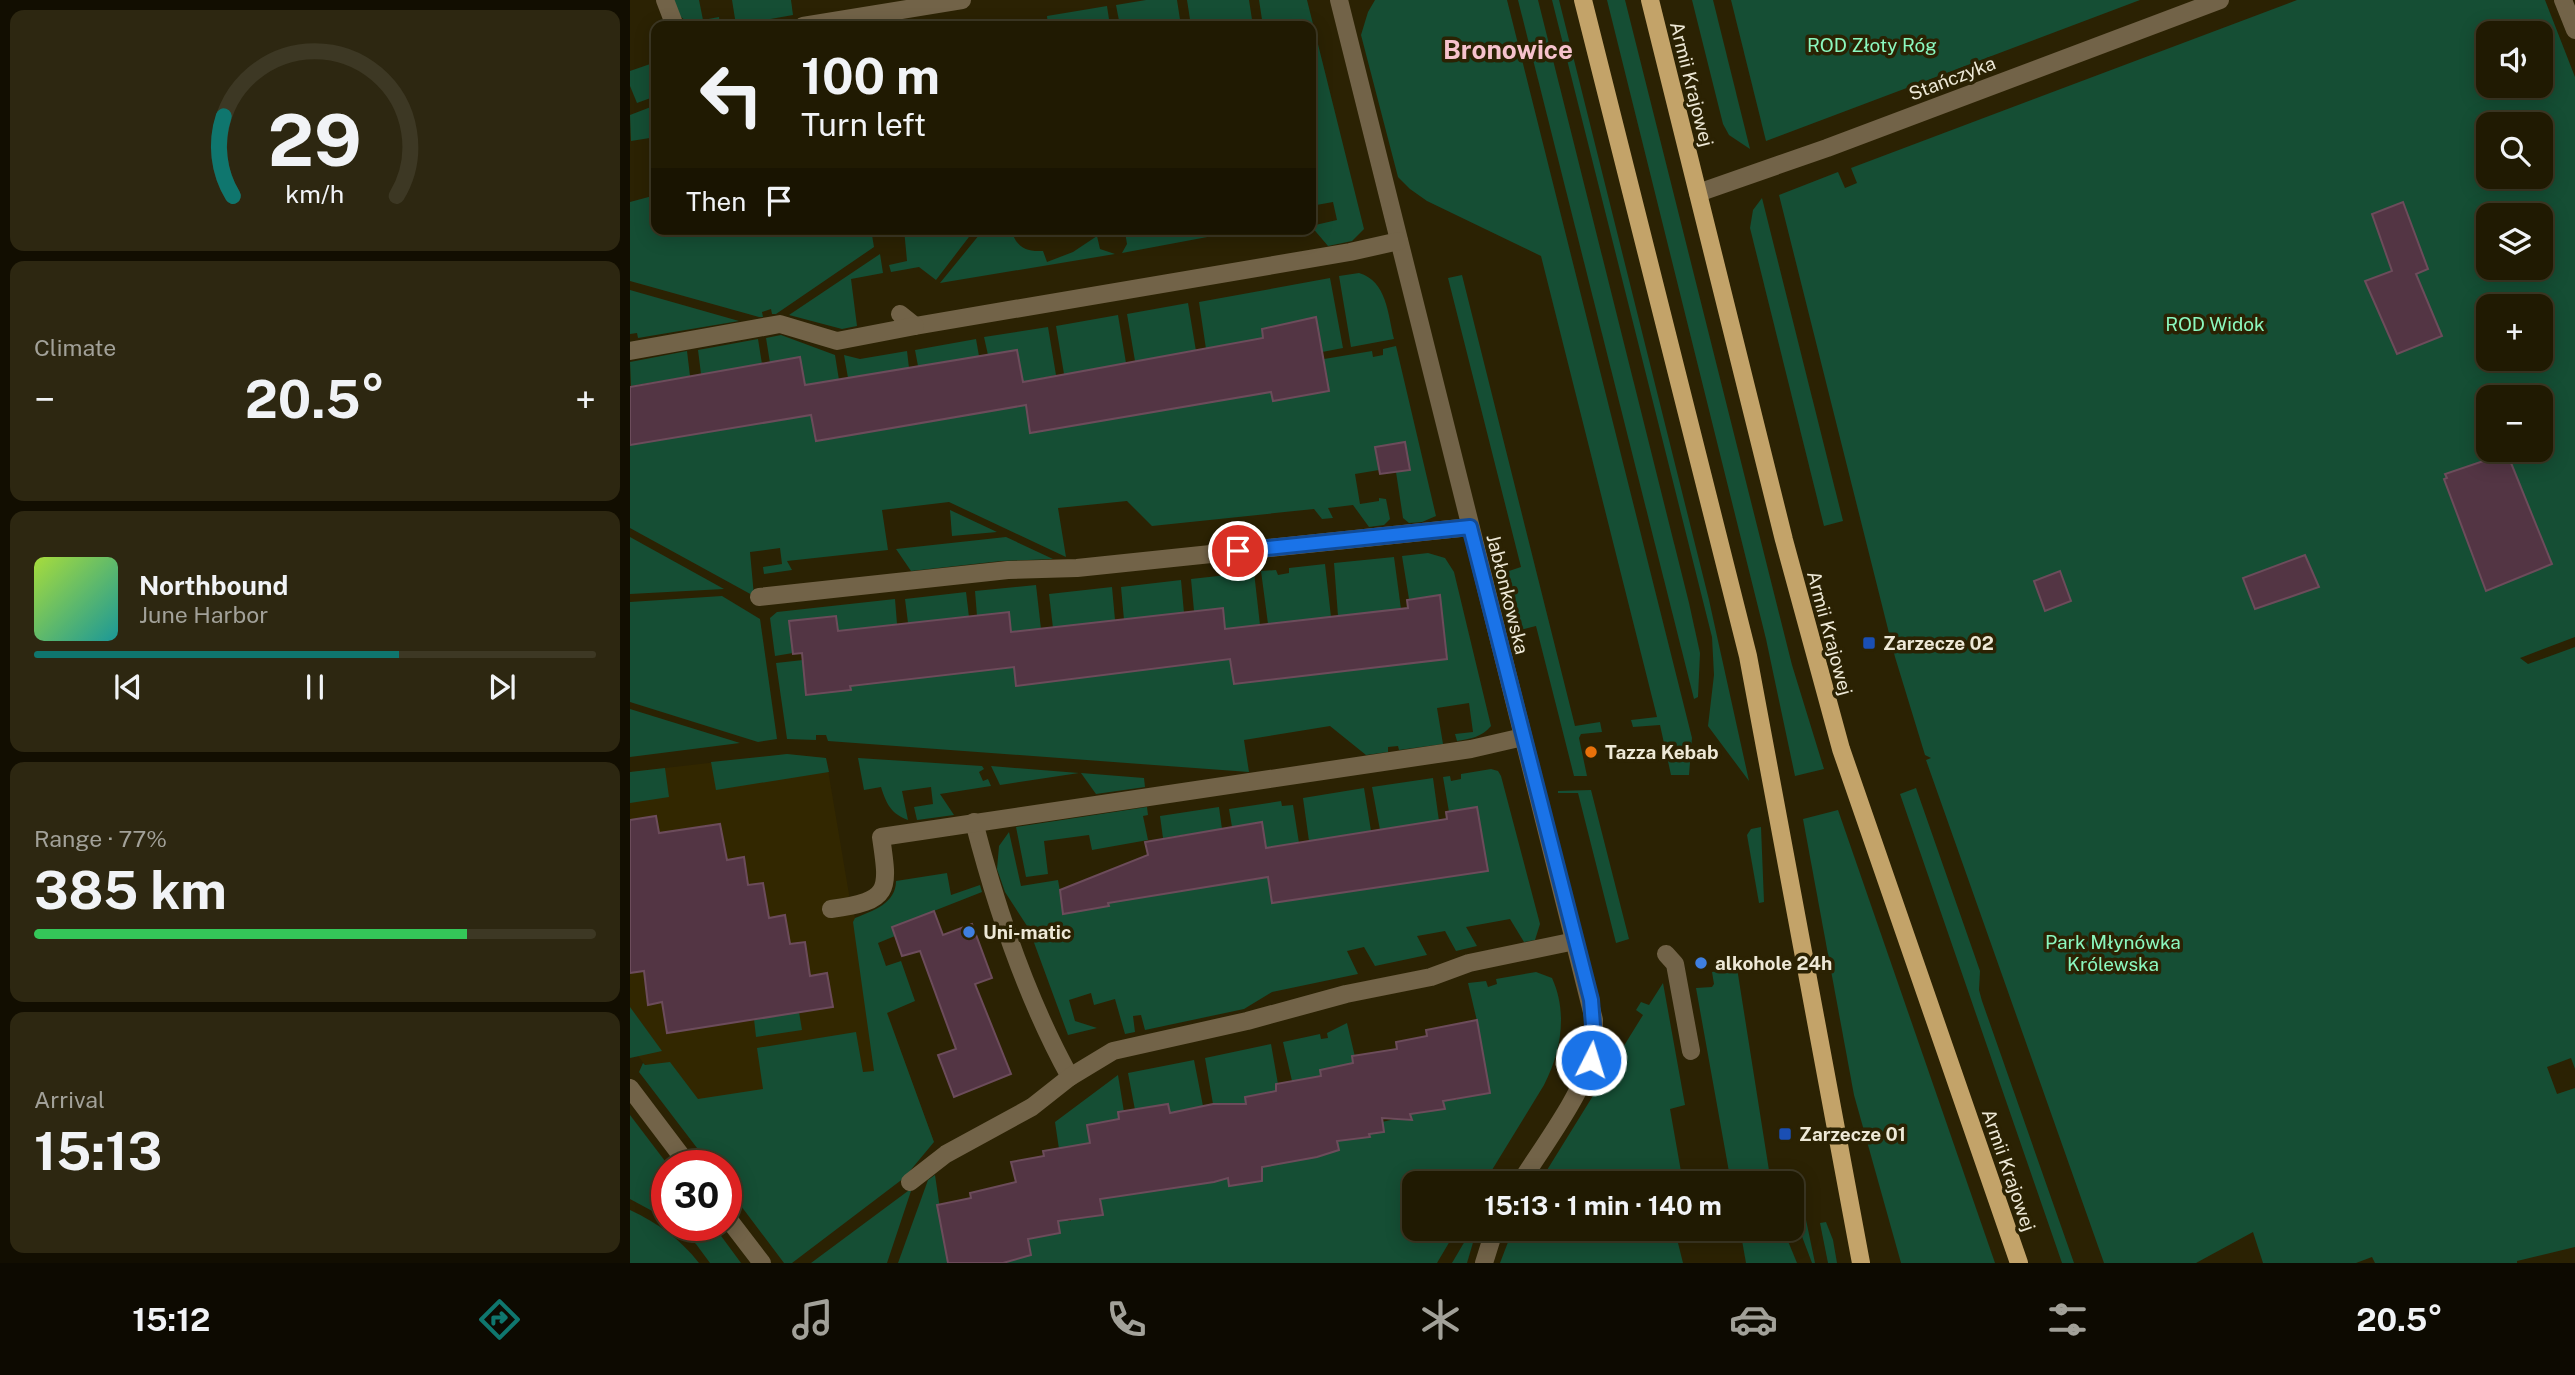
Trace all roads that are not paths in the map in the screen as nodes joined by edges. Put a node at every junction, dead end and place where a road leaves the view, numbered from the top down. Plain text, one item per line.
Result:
1 (665, 0) edge
2 (962, 0) edge
3 (1339, 0) edge
4 (1583, 0) edge
5 (1650, 0) edge
6 (2220, 0) edge
7 (2563, 0) edge
8 (673, 21) edge
9 (834, 21) edge
10 (2575, 30) edge
11 (1698, 193) junction
12 (1399, 241) junction
13 (901, 314) dead end
14 (915, 326) junction
15 (630, 351) edge
16 (1470, 527) junction
17 (759, 597) dead end
18 (1523, 737) junction
19 (974, 822) junction
20 (831, 909) dead end
21 (1574, 941) junction
22 (1666, 954) dead end
23 (1691, 1051) dead end
24 (1070, 1077) junction
25 (630, 1088) edge
26 (677, 1150) edge
27 (1528, 1171) edge
28 (910, 1182) dead end
29 (742, 1237) edge
30 (1491, 1241) edge
31 (762, 1263) edge
32 (1484, 1263) edge
33 (1861, 1263) edge
34 (2019, 1263) edge

1 - 8 street
2 - 9 street
3 - 12 street, Jabłonkowska
4 - 33 main road
5 - 11 main road, Armii Krajowej
6 - 11 street, Stańczyka
7 - 10 street
11 - 34 main road, Armii Krajowej
12 - 14 street
12 - 16 street, Jabłonkowska
13 - 14 street
14 - 15 street
16 - 17 street
16 - 18 street, Jabłonkowska
18 - 19 street
18 - 21 street, Jabłonkowska
19 - 20 street
19 - 24 street
21 - 24 street
21 - 27 street, Jabłonkowska
22 - 23 street
24 - 28 street
25 - 26 street
29 - 31 street
30 - 32 street

